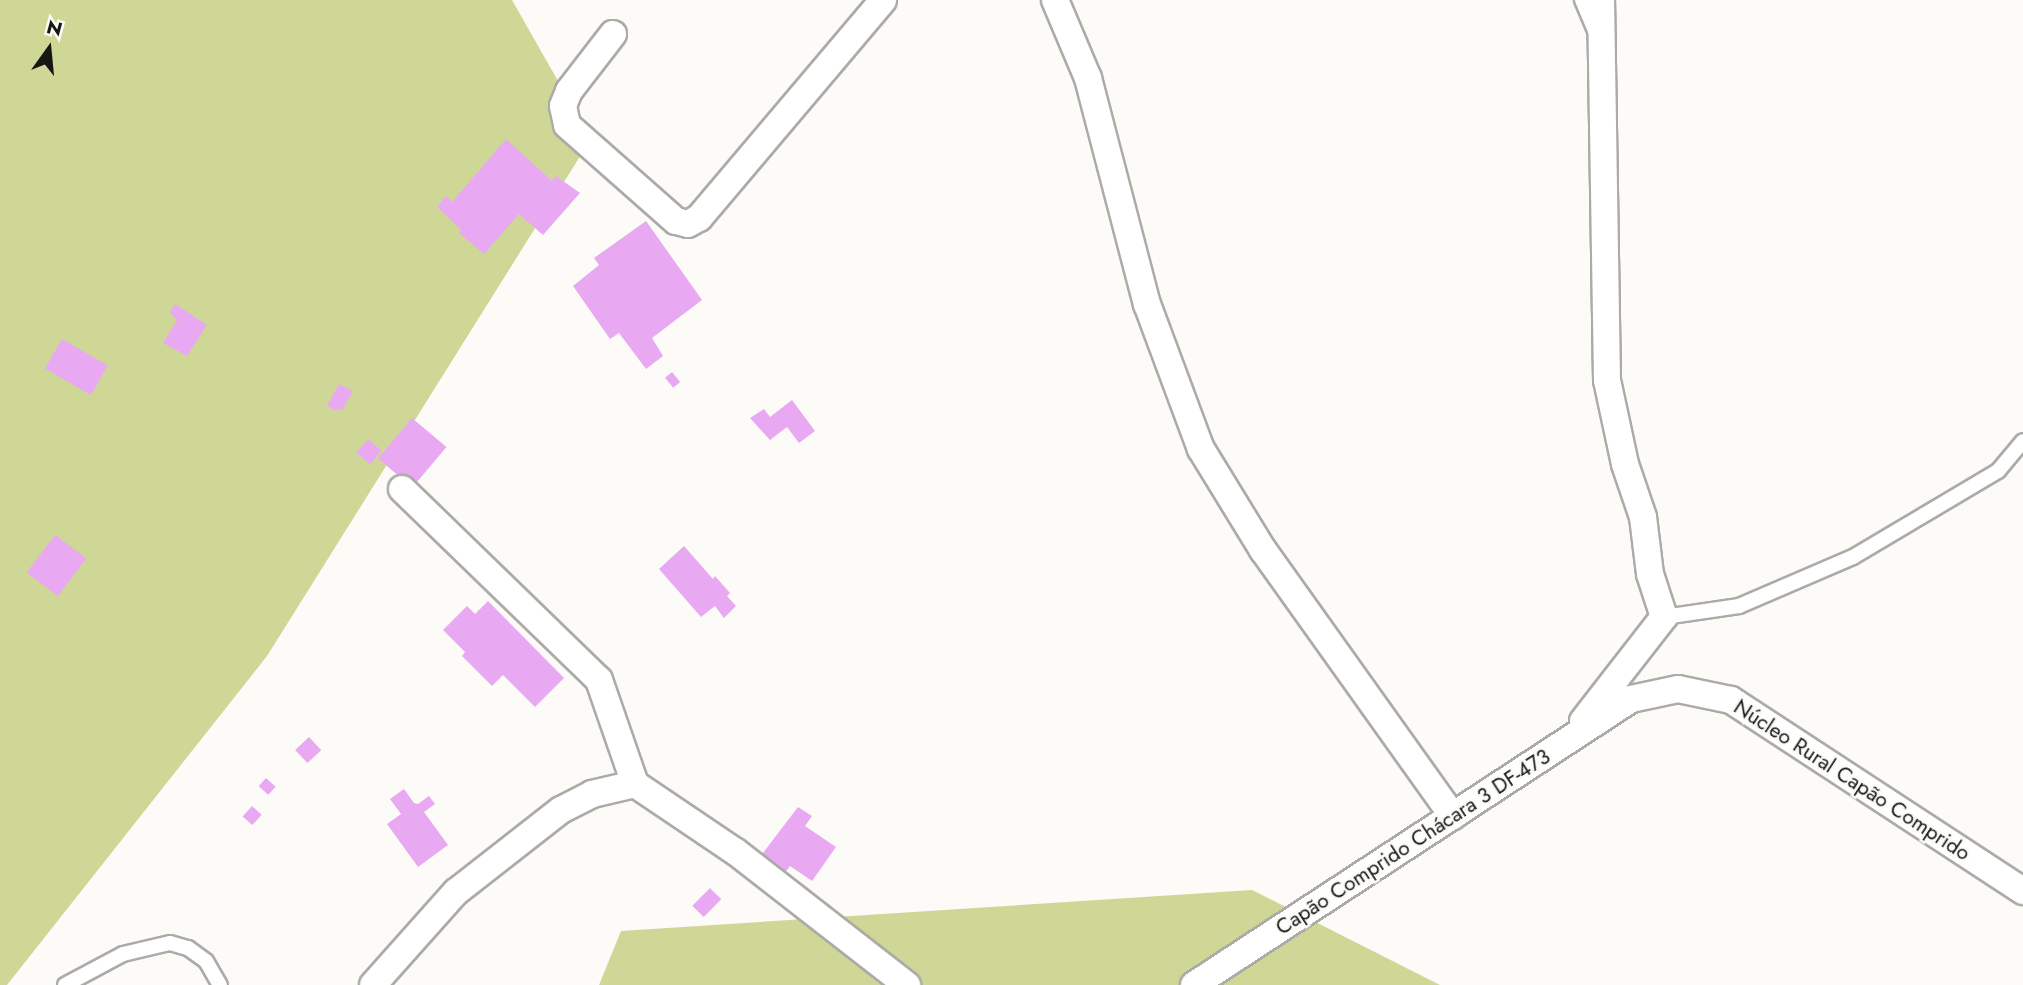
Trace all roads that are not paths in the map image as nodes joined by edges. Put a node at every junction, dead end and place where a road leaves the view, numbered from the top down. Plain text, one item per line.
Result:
1 (883, 0) edge
2 (1055, 0) edge
3 (1582, 0) edge
4 (1601, 0) edge
5 (613, 34) dead end
6 (1600, 43) junction
7 (2023, 441) edge
8 (402, 489) dead end
9 (1664, 617) junction
10 (1631, 699) joint
11 (1569, 739) junction
12 (635, 784) junction
13 (1453, 816) junction
14 (2023, 891) edge
15 (65, 985) edge
16 (220, 985) edge
17 (373, 985) edge
18 (907, 985) edge
19 (1194, 985) edge

1 - 5 street
2 - 13 street
3 - 6 lane
4 - 6 street
6 - 9 street
7 - 9 lane
8 - 12 street
9 - 11 street
10 - 11 street, Capão Comprido Chácara 3 DF-473
10 - 14 street, Núcleo Rural Capão Comprido
11 - 13 street, Capão Comprido Chácara 3 DF-473
12 - 17 street
12 - 18 street
13 - 19 street, Capão Comprido Chácara 3 DF-473
15 - 16 lane

